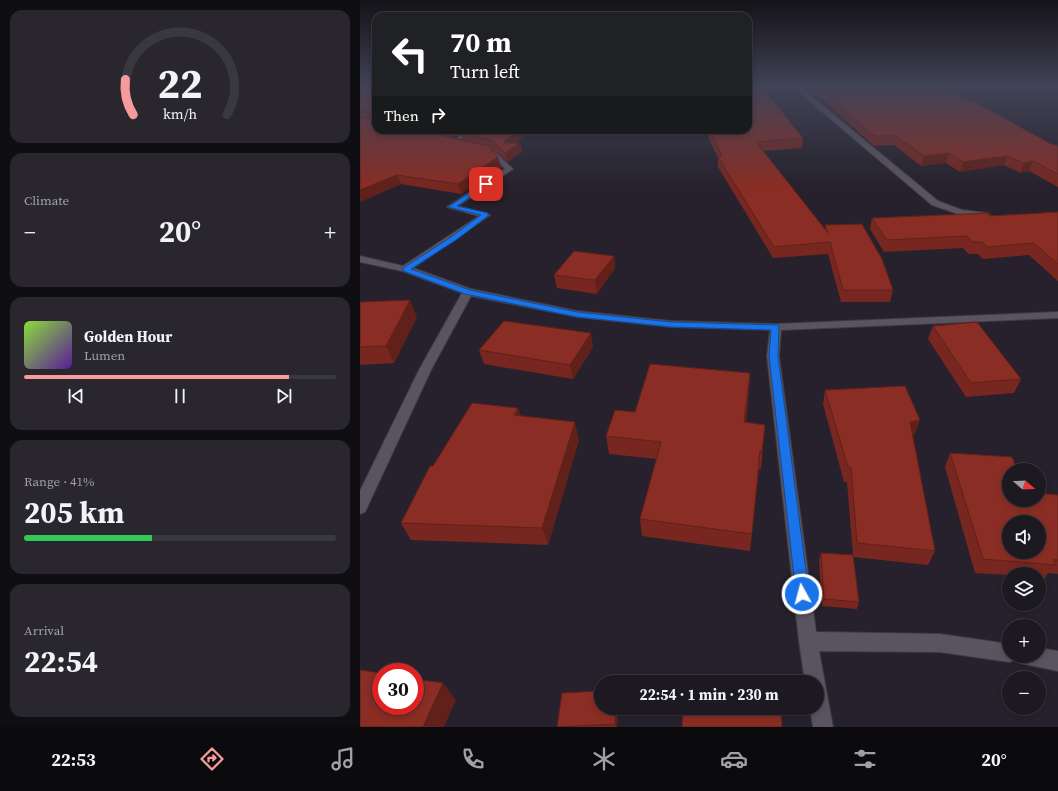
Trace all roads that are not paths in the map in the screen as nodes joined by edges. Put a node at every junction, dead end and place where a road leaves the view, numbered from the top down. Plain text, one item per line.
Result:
1 (836, 121) edge
2 (466, 134) edge
3 (996, 217) edge
4 (360, 259) edge
5 (405, 269) junction
6 (468, 292) junction
7 (1058, 315) edge
8 (776, 327) junction
9 (360, 506) edge
10 (808, 641) junction
11 (1002, 652) edge
12 (1046, 659) edge
13 (1058, 661) edge
14 (815, 675) edge
15 (821, 715) edge
16 (823, 727) edge

1 - 3 street
2 - 5 street
4 - 5 street
5 - 6 street
6 - 8 street
6 - 9 street
7 - 8 street
8 - 10 street
10 - 11 street
10 - 14 street
12 - 13 street
15 - 16 street

